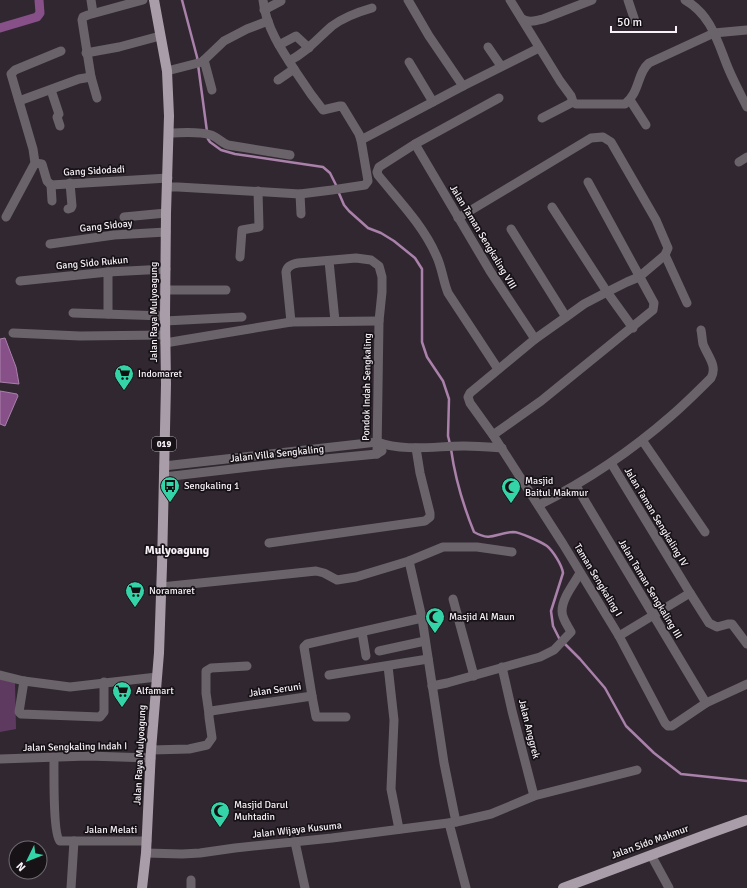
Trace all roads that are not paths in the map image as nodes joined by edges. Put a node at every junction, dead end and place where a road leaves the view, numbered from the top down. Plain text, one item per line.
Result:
1 (91, 0) edge
2 (143, 0) edge
3 (154, 0) edge
4 (263, 0) edge
5 (408, 0) edge
6 (510, 0) edge
7 (592, 0) edge
8 (628, 0) edge
9 (685, 0) edge
10 (281, 1) dead end
11 (372, 8) dead end
12 (264, 10) junction
13 (93, 13) junction
14 (522, 19) junction
15 (634, 20) dead end
16 (268, 21) junction
17 (747, 30) edge
18 (714, 33) junction
19 (160, 36) junction
20 (279, 45) junction
21 (488, 47) dead end
22 (309, 48) junction
23 (539, 48) junction
24 (61, 51) dead end
25 (86, 52) junction
26 (200, 62) junction
27 (410, 62) dead end
28 (291, 65) junction
29 (501, 66) junction
30 (167, 70) junction
31 (91, 77) junction
32 (278, 80) dead end
33 (462, 86) junction
34 (52, 90) junction
35 (212, 90) dead end
36 (97, 98) dead end
37 (499, 98) dead end
38 (630, 100) junction
39 (19, 101) junction
40 (433, 102) junction
41 (573, 102) junction
42 (747, 107) edge
43 (542, 118) dead end
44 (646, 125) dead end
45 (60, 126) dead end
46 (169, 133) junction
47 (363, 140) junction
48 (415, 144) junction
49 (290, 155) dead end
50 (35, 163) junction
51 (167, 182) junction
52 (588, 182) dead end
53 (70, 183) junction
54 (51, 185) junction
55 (258, 191) junction
56 (300, 194) junction
57 (52, 201) dead end
58 (552, 207) dead end
59 (68, 209) dead end
60 (166, 213) junction
61 (301, 214) dead end
62 (124, 217) dead end
63 (6, 218) dead end
64 (458, 218) junction
65 (511, 229) dead end
66 (166, 232) junction
67 (50, 244) dead end
68 (665, 255) junction
69 (240, 257) dead end
70 (329, 261) junction
71 (166, 269) junction
72 (108, 272) junction
73 (639, 277) junction
74 (20, 281) dead end
75 (166, 290) junction
76 (226, 290) dead end
77 (607, 292) junction
78 (687, 303) dead end
79 (73, 313) dead end
80 (108, 314) junction
81 (242, 317) dead end
82 (566, 317) junction
83 (165, 318) junction
84 (335, 321) junction
85 (379, 321) junction
86 (291, 322) junction
87 (633, 328) junction
88 (701, 330) dead end
89 (13, 333) dead end
90 (165, 339) junction
91 (535, 339) junction
92 (498, 369) junction
93 (493, 434) junction
94 (642, 440) junction
95 (377, 442) junction
96 (390, 447) junction
97 (418, 448) junction
98 (502, 448) junction
99 (271, 454) junction
100 (377, 454) junction
101 (611, 463) junction
102 (271, 464) junction
103 (164, 466) junction
104 (164, 477) junction
105 (576, 486) junction
106 (539, 505) junction
107 (705, 532) dead end
108 (269, 543) dead end
109 (512, 552) dead end
110 (409, 561) junction
111 (580, 573) junction
112 (161, 587) junction
113 (690, 593) junction
114 (453, 600) dead end
115 (653, 616) junction
116 (422, 618) junction
117 (362, 632) junction
118 (619, 636) junction
119 (425, 641) junction
120 (747, 644) edge
121 (379, 651) dead end
122 (366, 656) dead end
123 (428, 659) junction
124 (247, 666) dead end
125 (388, 666) junction
126 (502, 667) junction
127 (0, 675) edge
128 (329, 675) dead end
129 (474, 676) junction
130 (157, 677) junction
131 (24, 681) junction
132 (104, 682) junction
133 (747, 684) edge
134 (432, 686) junction
135 (312, 696) junction
136 (706, 703) junction
137 (209, 714) junction
138 (346, 717) dead end
139 (151, 754) junction
140 (54, 758) junction
141 (0, 759) edge
142 (637, 770) dead end
143 (534, 796) junction
144 (747, 820) edge
145 (453, 822) junction
146 (399, 829) junction
147 (74, 841) junction
148 (147, 842) junction
149 (295, 842) junction
150 (146, 853) junction
151 (651, 855) junction
152 (71, 888) edge
153 (142, 888) edge
154 (306, 888) edge
155 (466, 888) edge
156 (563, 888) edge
157 (669, 888) edge

1 - 13 street
2 - 13 street
3 - 19 main road, Jalan Raya Mulyoagung / 019
4 - 12 street
5 - 33 street
6 - 14 street
7 - 14 street
8 - 15 street
9 - 18 street
10 - 12 street
11 - 22 street
12 - 16 street
13 - 25 street
14 - 23 street
16 - 20 street
16 - 26 street
17 - 18 street
18 - 38 street
18 - 42 street
19 - 25 street
19 - 30 main road, Jalan Raya Mulyoagung / 019
20 - 22 street
20 - 28 street
21 - 29 street
22 - 28 street
23 - 29 street
23 - 41 street
24 - 39 street
25 - 31 street
26 - 30 street
26 - 35 street
27 - 40 street
28 - 32 street
28 - 47 street
29 - 33 street
30 - 46 main road, Jalan Raya Mulyoagung / 019
31 - 34 street
31 - 36 street
33 - 40 street
34 - 39 street
34 - 45 street
37 - 48 street
38 - 41 street
38 - 44 street
39 - 50 street
40 - 47 street
41 - 43 street
46 - 49 street
46 - 51 main road, Jalan Raya Mulyoagung / 019
47 - 56 street, Gang Sidodadi
48 - 64 street, Jalan Taman Sengkaling VIII
48 - 92 street
50 - 54 street, Gang Sidodadi
50 - 63 street
51 - 53 street, Gang Sidodadi
51 - 55 street, Gang Sidodadi
51 - 60 main road, Jalan Raya Mulyoagung / 019
52 - 73 street
53 - 54 street, Gang Sidodadi
53 - 59 street
54 - 57 street
55 - 56 street, Gang Sidodadi
55 - 69 street
56 - 61 street
58 - 77 street
60 - 62 street
60 - 66 main road, Jalan Raya Mulyoagung / 019
64 - 68 street
64 - 91 street, Jalan Taman Sengkaling VIII
65 - 82 street
66 - 67 street, Gang Sidoay
66 - 71 main road, Jalan Raya Mulyoagung / 019
68 - 73 street
68 - 78 street
70 - 84 street
70 - 85 street, Pondok Indah Sengkaling
70 - 86 street, Pondok Indah Sengkaling
71 - 72 street, Gang Sido Rukun
71 - 75 main road, Jalan Raya Mulyoagung / 019
72 - 74 street, Gang Sido Rukun
72 - 80 street
73 - 77 street
73 - 87 street
75 - 76 street
75 - 83 main road, Jalan Raya Mulyoagung / 019
77 - 82 street
77 - 87 street
79 - 80 street
80 - 83 street
81 - 83 street
82 - 91 street
83 - 90 main road, Jalan Raya Mulyoagung / 019
84 - 85 street, Pondok Indah Sengkaling
84 - 86 street, Pondok Indah Sengkaling
85 - 95 street, Pondok Indah Sengkaling
86 - 90 street, Pondok Indah Sengkaling
87 - 93 street
88 - 94 street
89 - 90 street, Pondok Indah Sengkaling
90 - 103 main road, Jalan Raya Mulyoagung / 019
91 - 92 street
92 - 93 street, Taman Sengkaling I
93 - 98 street, Taman Sengkaling I
94 - 101 street
94 - 107 street
95 - 96 street, Jalan Villa Sengkaling
95 - 99 street, Jalan Villa Sengkaling
95 - 100 street, Pondok Indah Sengkaling
96 - 97 street, Jalan Villa Sengkaling
96 - 100 street, Jalan Villa Sengkaling
97 - 98 street, Jalan Villa Sengkaling
97 - 108 street
98 - 106 street, Taman Sengkaling I
99 - 102 street
99 - 103 street, Jalan Villa Sengkaling
100 - 102 street, Jalan Villa Sengkaling
101 - 105 street
101 - 113 street, Jalan Taman Sengkaling IV
102 - 104 street, Jalan Villa Sengkaling
103 - 104 main road, Jalan Raya Mulyoagung / 019
104 - 112 main road, Jalan Raya Mulyoagung / 019
105 - 106 street
105 - 115 street, Jalan Taman Sengkaling III
106 - 111 street, Taman Sengkaling I
109 - 110 street
110 - 112 street
110 - 116 street
111 - 118 street, Taman Sengkaling I
111 - 126 street
112 - 130 main road, Jalan Raya Mulyoagung / 019
113 - 115 street
113 - 120 street, Jalan Taman Sengkaling IV
114 - 129 street
115 - 118 street
115 - 136 street, Jalan Taman Sengkaling III
116 - 117 street, Jalan Seruni
116 - 119 street
117 - 122 street
117 - 135 street, Jalan Seruni
118 - 136 street, Taman Sengkaling I
119 - 121 street
119 - 123 street
123 - 125 street
123 - 134 street
124 - 137 street
125 - 128 street
125 - 146 street
126 - 129 street
126 - 143 street, Jalan Anggrek
127 - 131 street
129 - 134 street
130 - 132 street
130 - 139 main road, Jalan Raya Mulyoagung / 019
131 - 132 street
131 - 132 street
133 - 136 street
134 - 145 street
135 - 137 street, Jalan Seruni
135 - 138 street
137 - 139 street
139 - 140 street, Jalan Sengkaling Indah I
139 - 148 main road, Jalan Raya Mulyoagung / 019
140 - 141 street, Jalan Sengkaling Indah I
140 - 147 street
142 - 143 street, Jalan Wijaya Kusuma
143 - 145 street, Jalan Wijaya Kusuma
144 - 151 main road, Jalan Sido Makmur
145 - 146 street, Jalan Wijaya Kusuma
145 - 155 street
146 - 149 street, Jalan Wijaya Kusuma
147 - 148 street, Jalan Melati
147 - 152 street, Jalan Melati
148 - 150 main road, Jalan Raya Mulyoagung / 019
149 - 150 street, Jalan Wijaya Kusuma
149 - 154 street
150 - 153 main road, Jalan Raya Mulyoagung / 019
151 - 156 main road, Jalan Sido Makmur
151 - 157 street

